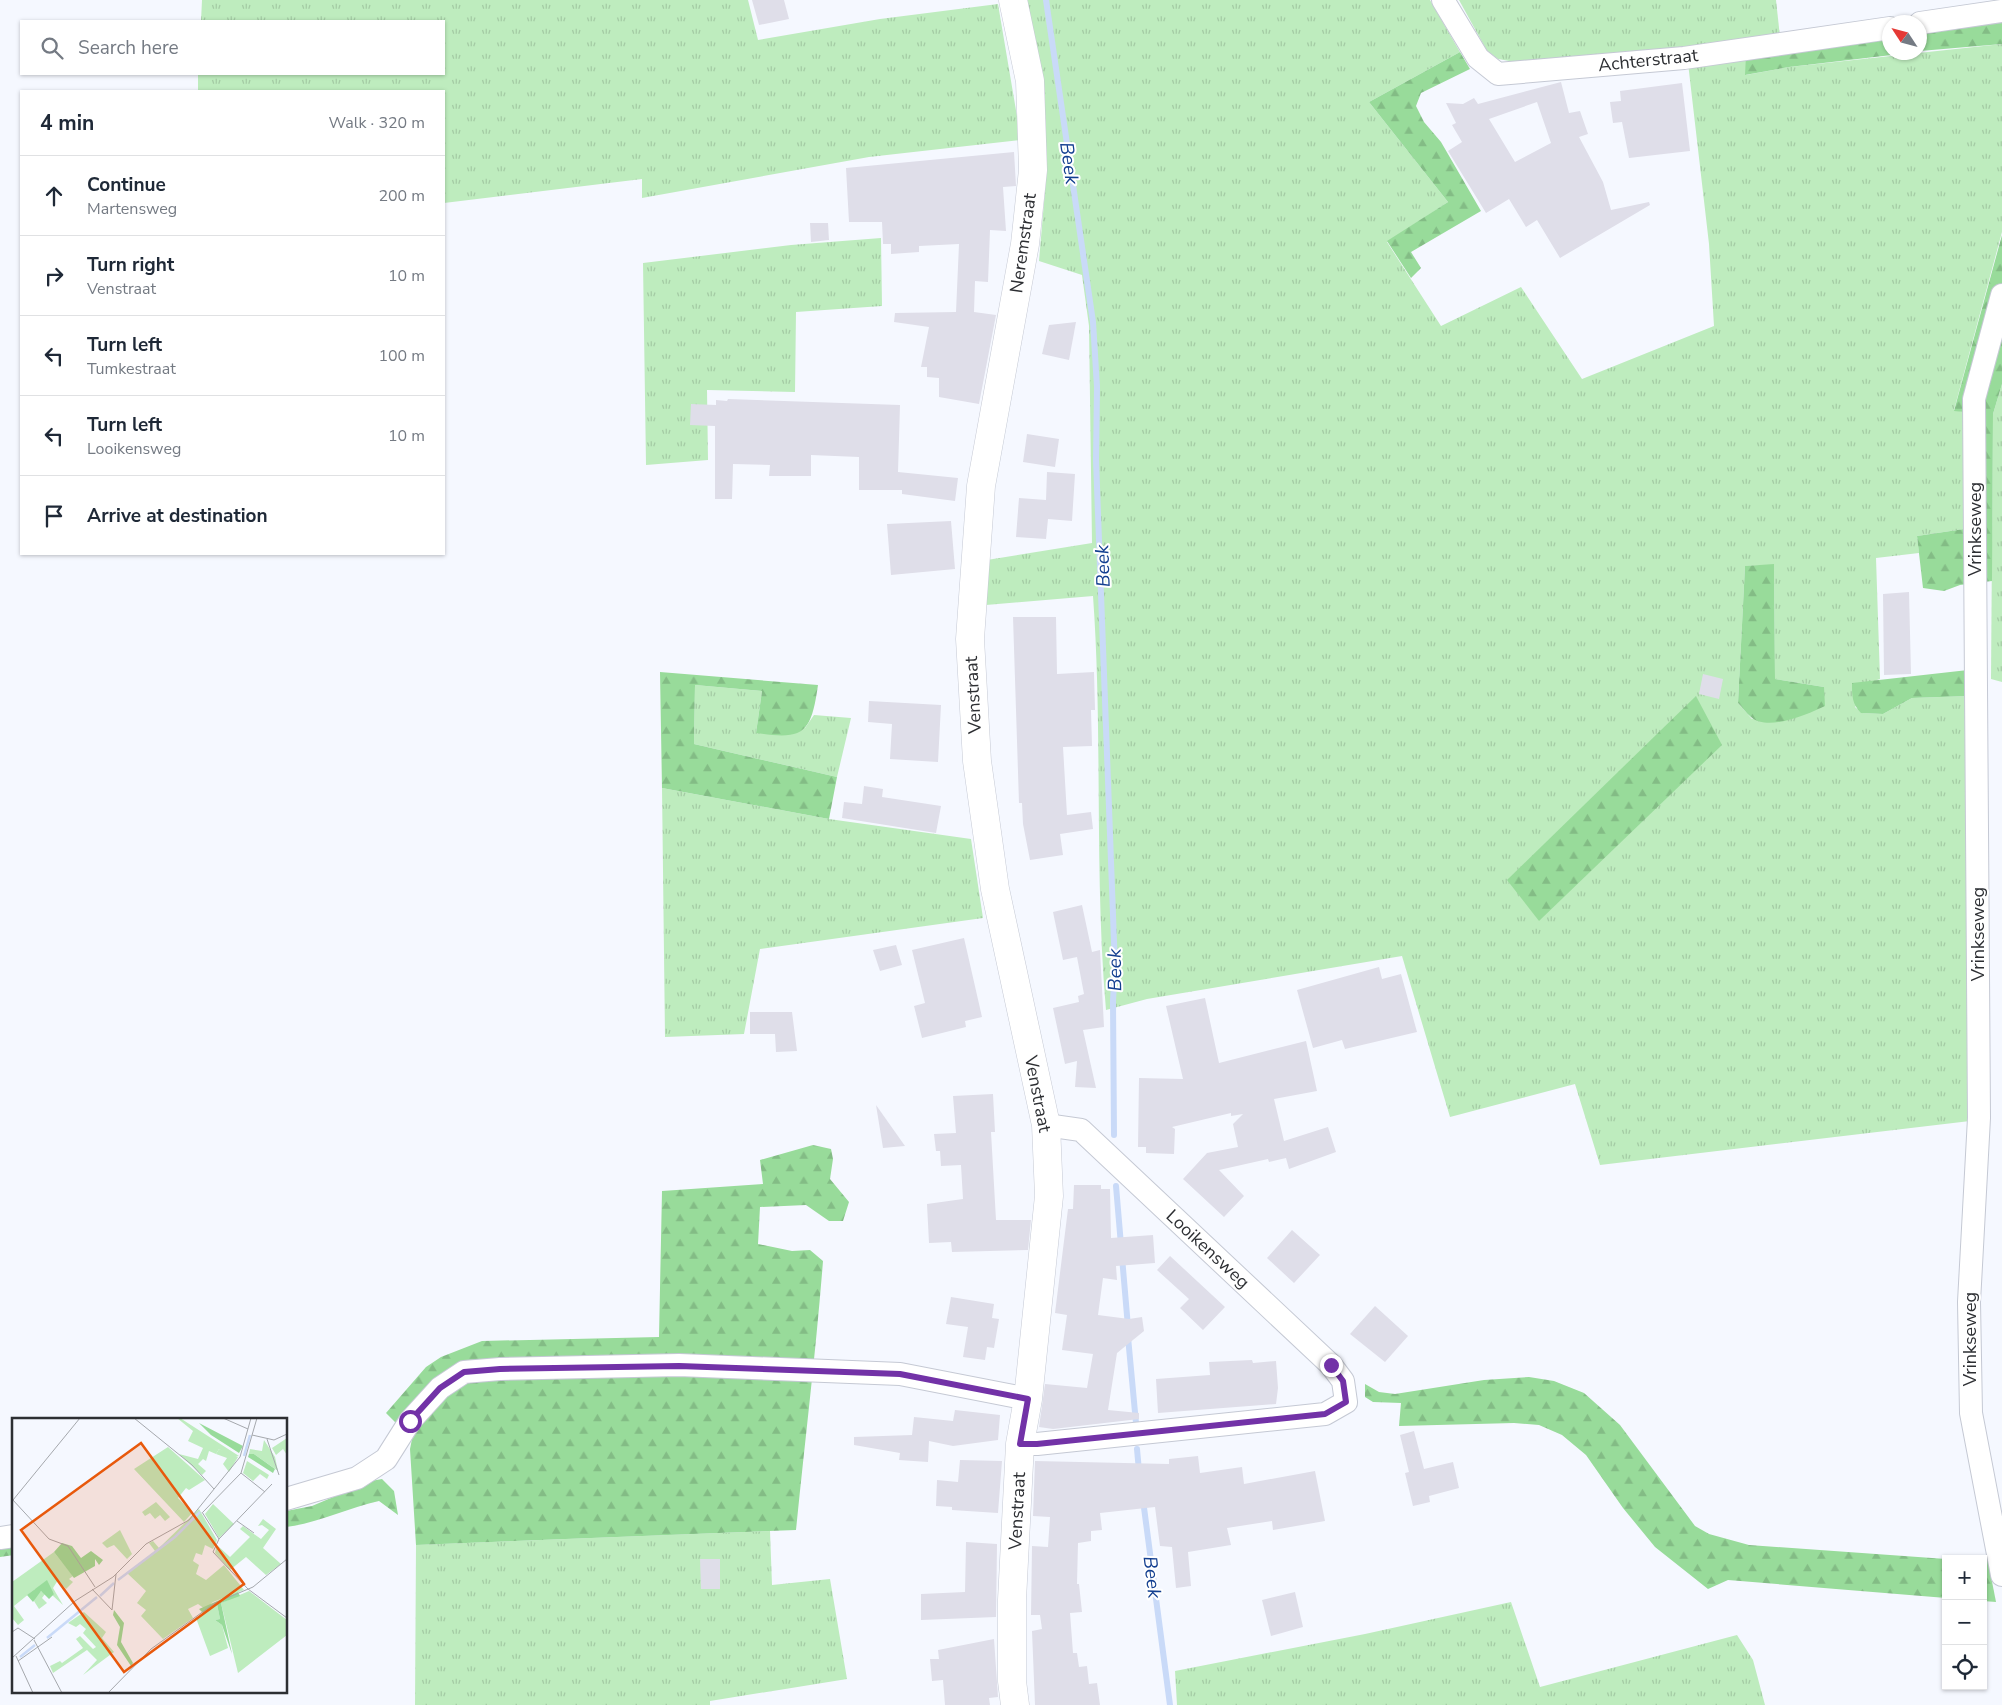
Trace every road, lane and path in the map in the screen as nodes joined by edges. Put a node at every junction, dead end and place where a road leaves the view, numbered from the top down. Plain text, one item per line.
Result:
1 (1013, 0) edge
2 (1443, 0) edge
3 (2002, 11) edge
4 (1927, 23) edge
5 (1882, 29) edge
6 (2002, 295) edge
7 (981, 486) joint
8 (1046, 1125) junction
9 (1028, 1399) junction
10 (1020, 1444) junction
11 (288, 1498) edge
12 (2002, 1575) edge
13 (1015, 1705) edge

1 - 7 street, Neremstraat
2 - 5 street, Achterstraat
3 - 4 street
6 - 12 street, Vrinkseweg
7 - 8 street, Venstraat
8 - 9 street, Venstraat
8 - 10 street, Looikensweg
9 - 10 street, Venstraat
9 - 11 street
10 - 13 street, Venstraat

